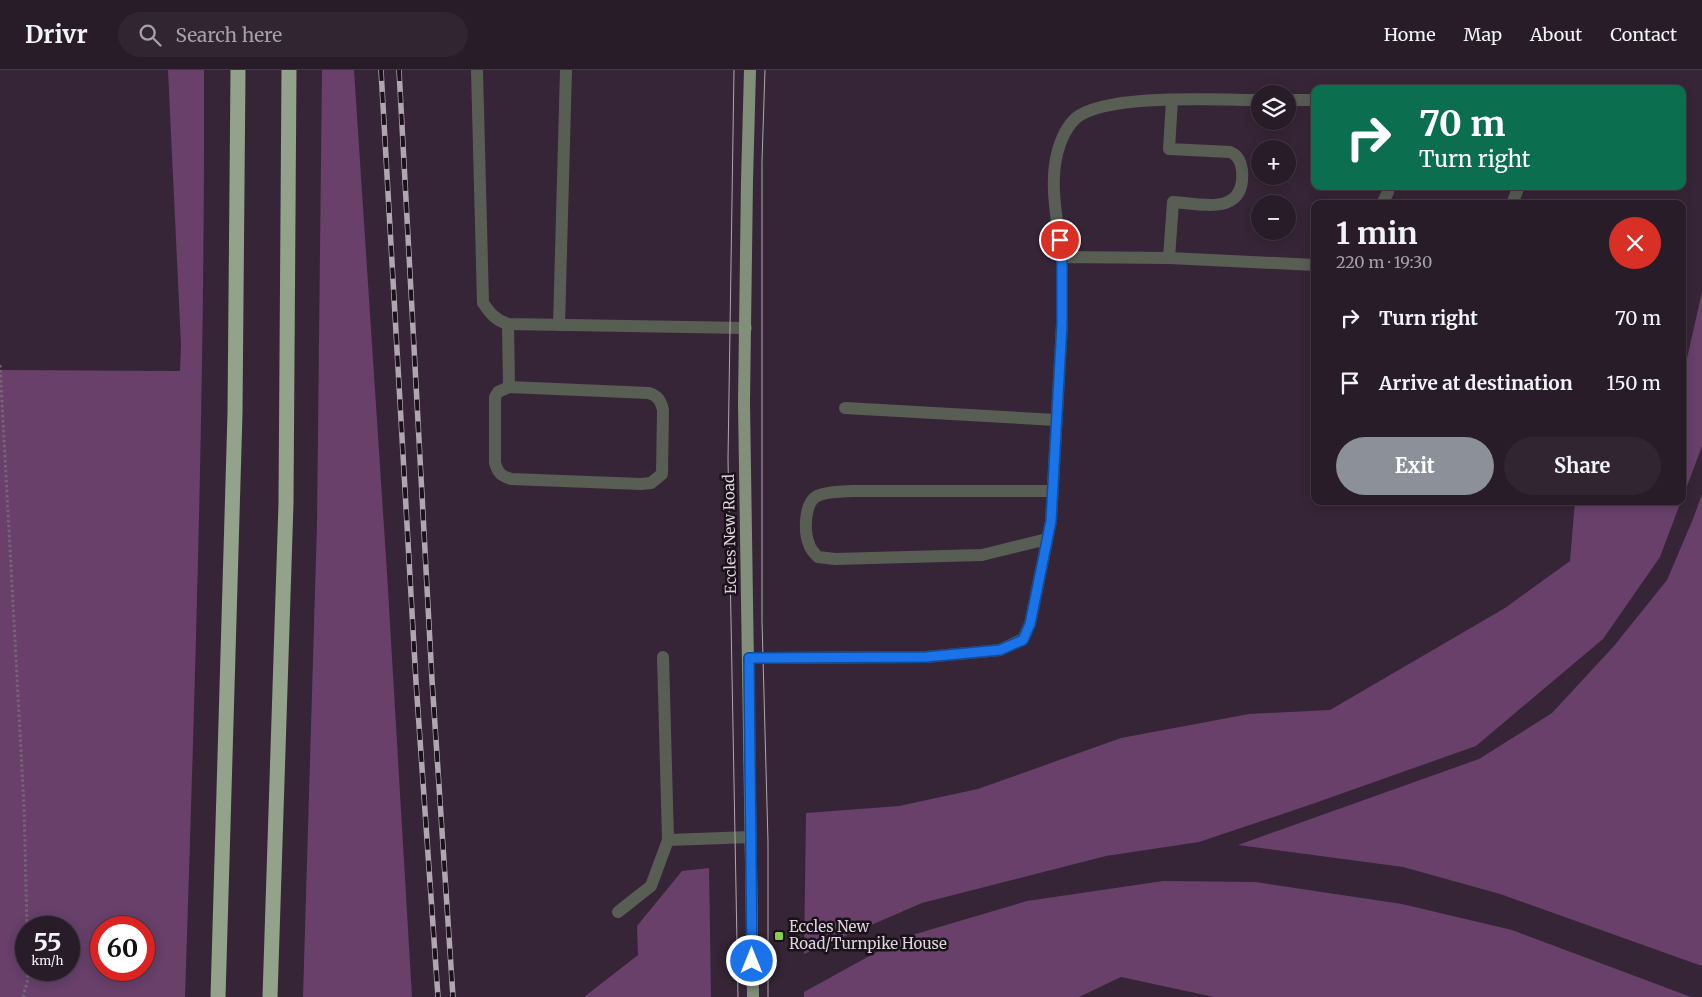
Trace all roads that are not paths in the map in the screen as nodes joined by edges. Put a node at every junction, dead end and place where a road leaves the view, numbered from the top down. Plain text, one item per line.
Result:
1 (238, 70) edge
2 (289, 70) edge
3 (478, 70) edge
4 (566, 70) edge
5 (750, 70) edge
6 (1172, 100) junction
7 (1251, 100) edge
8 (1296, 100) edge
9 (1311, 100) edge
10 (1062, 257) junction
11 (1169, 258) junction
12 (1311, 265) edge
13 (508, 324) junction
14 (559, 325) junction
15 (746, 328) junction
16 (509, 387) junction
17 (845, 408) dead end
18 (1056, 420) junction
19 (1052, 491) junction
20 (1047, 539) junction
21 (663, 657) dead end
22 (749, 658) junction
23 (751, 837) junction
24 (668, 840) junction
25 (618, 912) dead end
26 (218, 997) edge
27 (270, 997) edge
28 (752, 997) edge

1 - 26 highway
2 - 27 highway
3 - 13 lane
4 - 14 lane
5 - 15 main road, Eccles New Road
6 - 7 lane
6 - 10 lane
6 - 11 lane
8 - 9 lane
10 - 11 lane
10 - 18 lane
11 - 12 lane
13 - 14 lane
13 - 16 lane
14 - 15 lane
15 - 22 main road, Eccles New Road
16 - 16 lane
17 - 18 lane
18 - 19 lane
19 - 20 lane
19 - 20 lane
20 - 22 lane
21 - 24 lane
22 - 23 main road, Eccles New Road
23 - 24 lane
23 - 28 main road, Eccles New Road
24 - 25 lane

